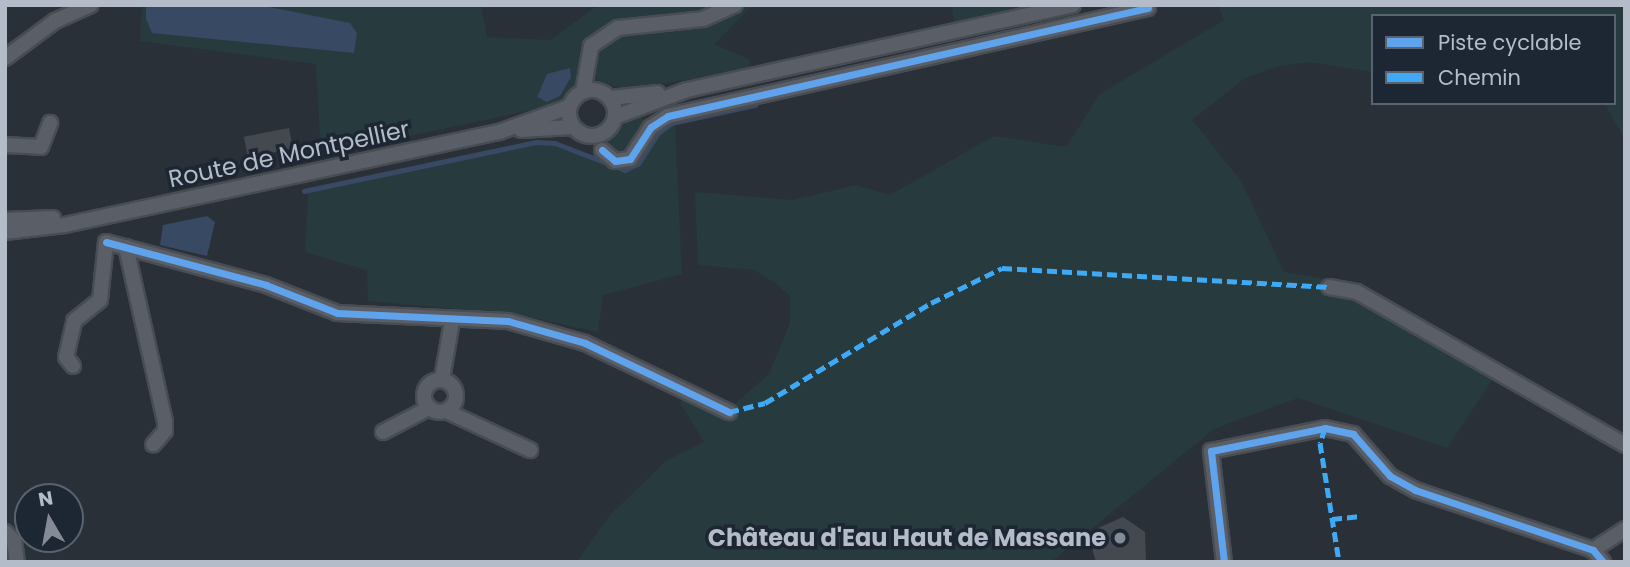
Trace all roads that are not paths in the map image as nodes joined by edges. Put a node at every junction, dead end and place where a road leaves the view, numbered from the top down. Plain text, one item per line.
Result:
1 (91, 5) edge
2 (735, 5) edge
3 (1073, 5) edge
4 (1148, 8) dead end
5 (6, 55) edge
6 (687, 90) junction
7 (588, 91) junction
8 (610, 97) junction
9 (569, 107) junction
10 (615, 117) junction
11 (50, 123) dead end
12 (573, 127) junction
13 (499, 132) junction
14 (5, 145) edge
15 (602, 150) dead end
16 (92, 217) junction
17 (5, 220) edge
18 (5, 232) edge
19 (106, 242) junction
20 (126, 247) junction
21 (1329, 287) dead end
22 (452, 321) junction
23 (73, 366) dead end
24 (442, 379) junction
25 (429, 408) junction
26 (446, 411) junction
27 (729, 412) dead end
28 (383, 432) dead end
29 (153, 445) dead end
30 (1625, 445) edge
31 (530, 450) dead end
32 (1625, 529) edge
33 (5, 532) edge
34 (1593, 550) junction
35 (19, 561) edge
36 (1224, 562) edge
37 (1603, 562) edge

1 - 5 street
2 - 7 street
3 - 6 street, Route de Montpellier
4 - 15 street
6 - 8 street, Route de Montpellier
6 - 10 street, Route de Montpellier
7 - 8 street, Route de Montpellier
7 - 9 street, Route de Montpellier
8 - 10 street
9 - 12 street
9 - 13 street, Route de Montpellier
10 - 12 street, Route de Montpellier
11 - 14 street
12 - 13 street, Route de Montpellier
13 - 16 street, Route de Montpellier
16 - 17 street, Route de Montpellier
16 - 18 street, Route de Montpellier
16 - 19 street
19 - 20 street
19 - 23 street
20 - 22 street
20 - 29 street
21 - 30 street
22 - 24 street
22 - 27 street
24 - 25 street
24 - 26 street
25 - 26 street
25 - 28 street
26 - 31 street
32 - 34 street
33 - 35 street
34 - 36 street
34 - 37 street

